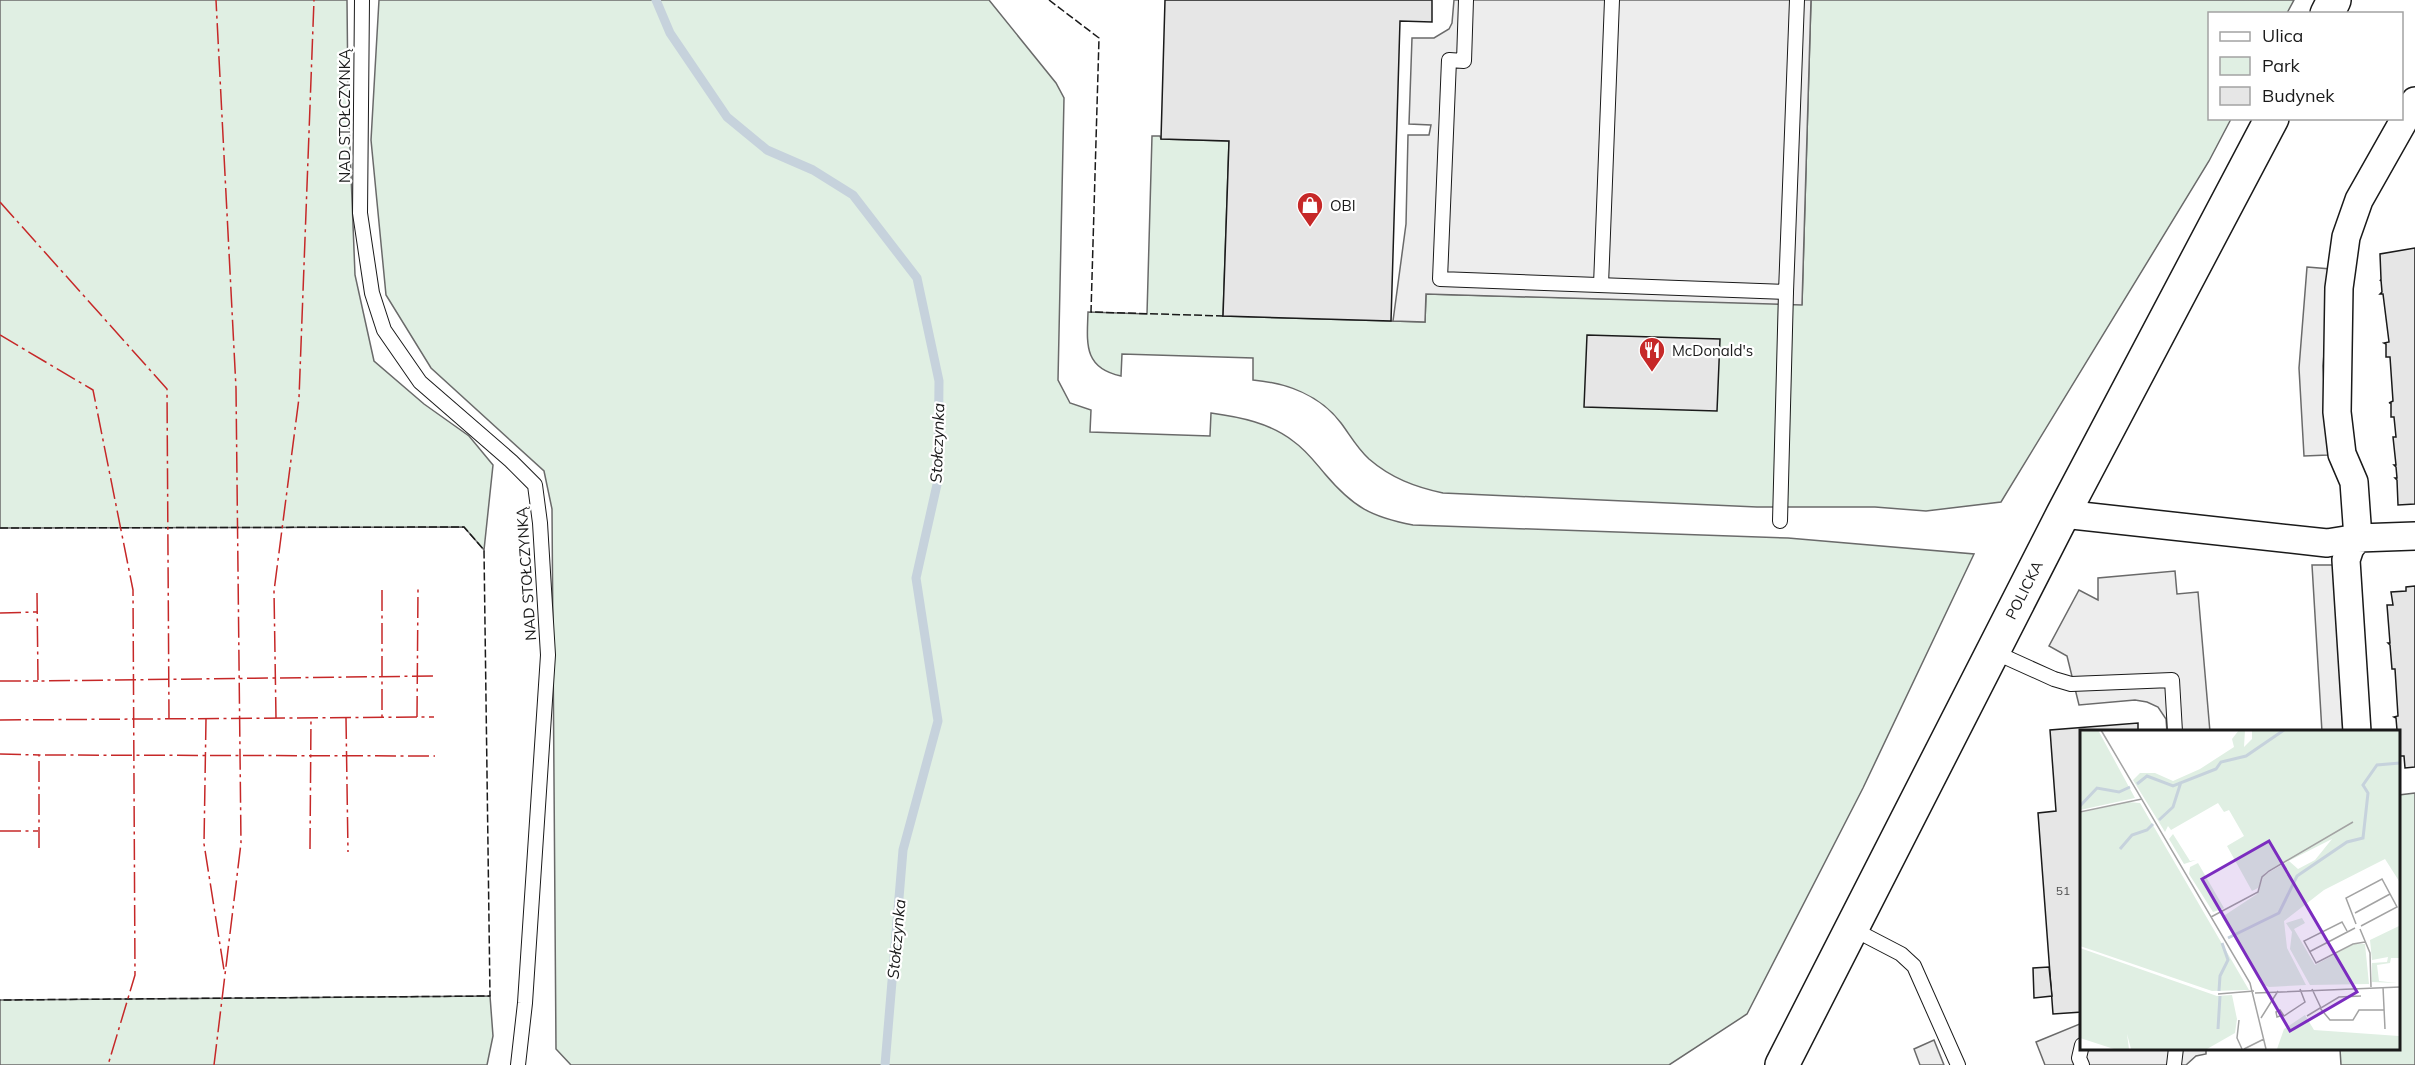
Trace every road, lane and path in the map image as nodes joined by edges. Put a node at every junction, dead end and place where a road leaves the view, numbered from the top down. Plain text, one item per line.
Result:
1 (362, 0) edge
2 (1466, 0) edge
3 (1612, 0) edge
4 (1797, 0) edge
5 (2415, 101) edge
6 (2271, 120) edge
7 (1601, 285) junction
8 (1786, 292) junction
9 (2063, 514) junction
10 (1780, 521) dead end
11 (2415, 536) edge
12 (2358, 538) junction
13 (1992, 651) junction
14 (2175, 730) edge
15 (2357, 730) edge
16 (1851, 928) junction
17 (2081, 1050) edge
18 (2176, 1050) edge
19 (518, 1065) edge
20 (1782, 1065) edge
21 (1958, 1065) edge
22 (2082, 1065) edge
23 (2174, 1065) edge

1 - 19 lane, NAD STOŁCZYNKĄ
2 - 7 lane
3 - 7 lane
4 - 8 lane
5 - 12 street
6 - 9 street, POLICKA
7 - 8 lane
8 - 10 lane
9 - 12 street
9 - 13 street, POLICKA
11 - 12 street
12 - 15 street
13 - 14 lane
13 - 16 street, POLICKA
16 - 20 street, POLICKA
16 - 21 lane
17 - 22 lane
18 - 23 lane

